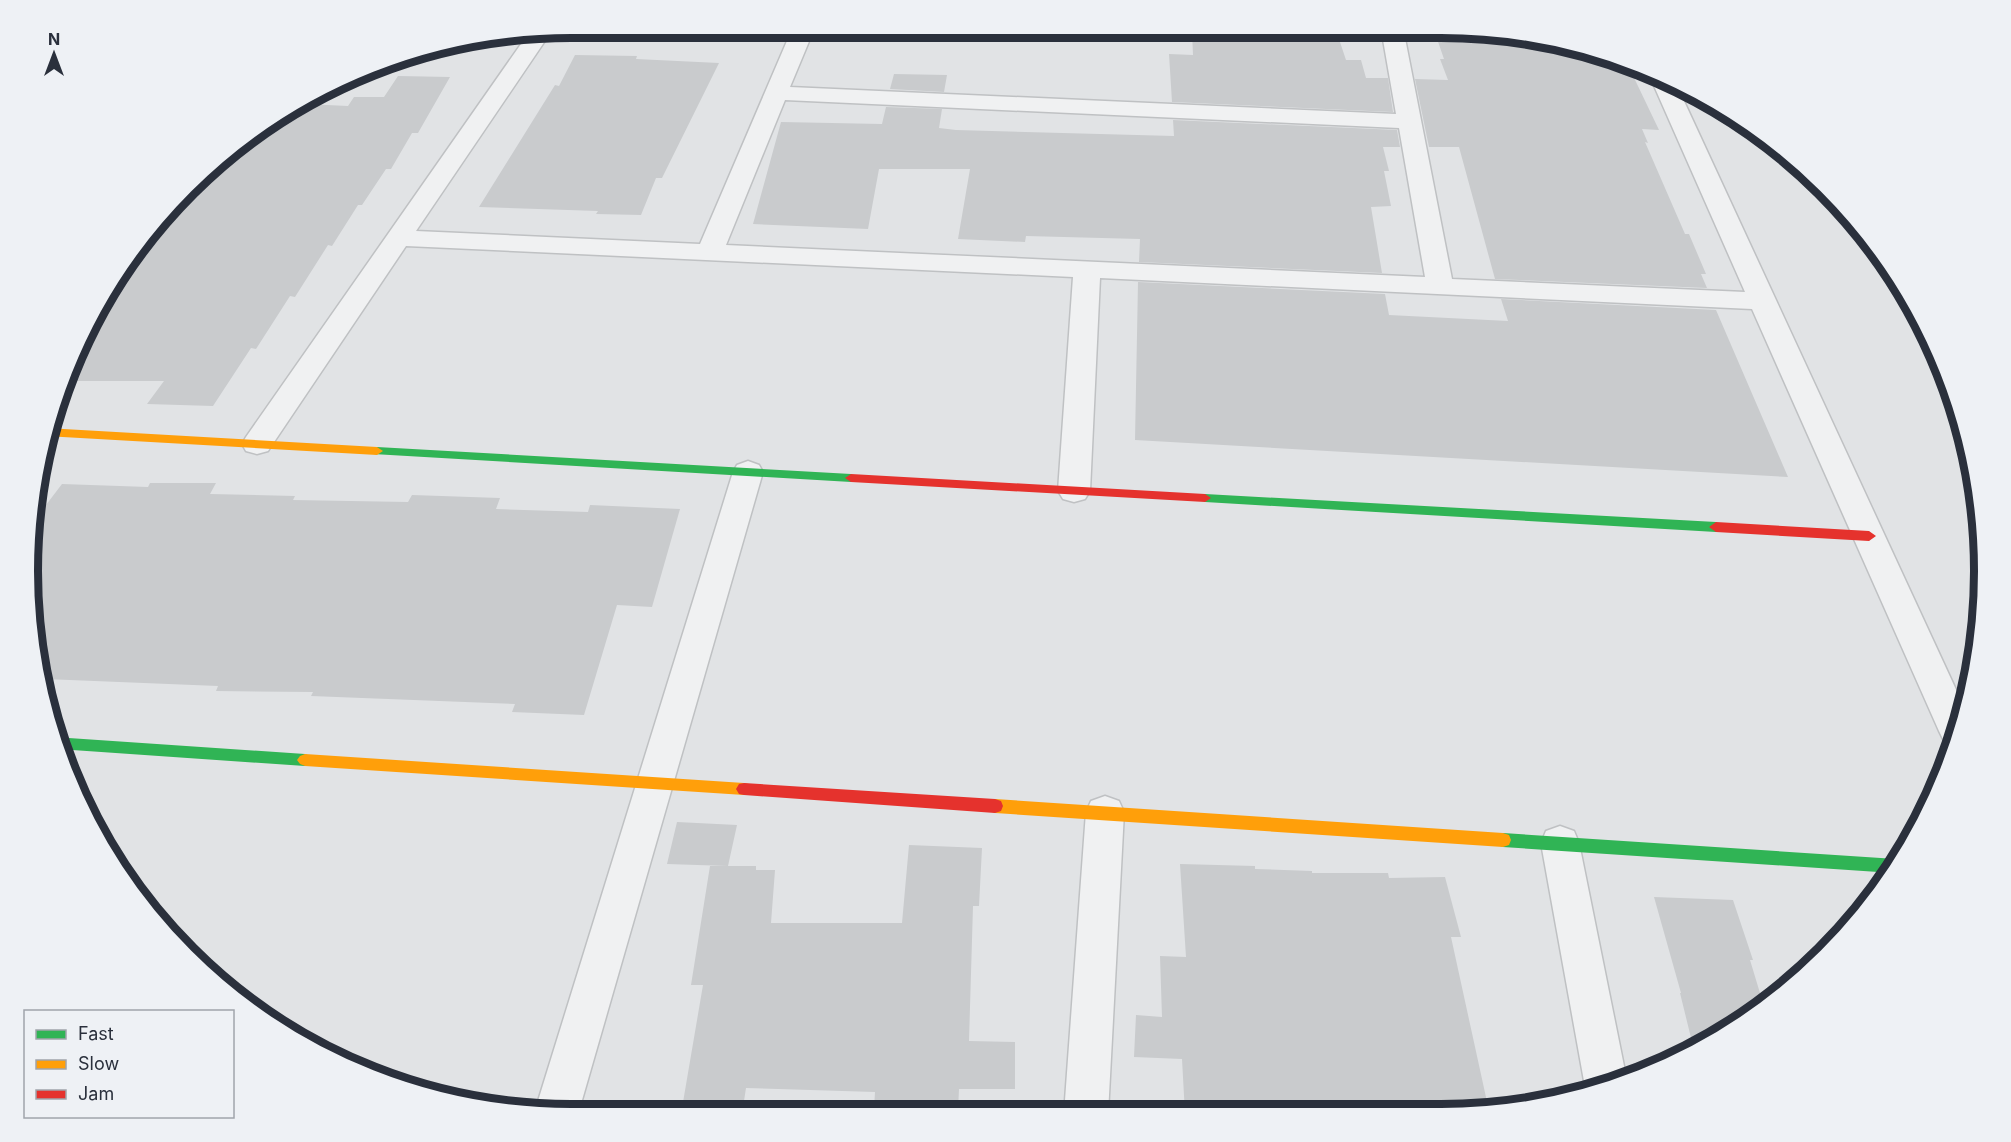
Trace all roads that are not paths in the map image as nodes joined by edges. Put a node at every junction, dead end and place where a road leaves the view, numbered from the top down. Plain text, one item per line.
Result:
1 (800, 38) edge
2 (1394, 38) edge
3 (535, 39) edge
4 (1666, 88) edge
5 (777, 93) junction
6 (1410, 122) junction
7 (399, 238) junction
8 (710, 252) junction
9 (1087, 270) junction
10 (1440, 286) junction
11 (1763, 301) junction
12 (56, 433) edge
13 (257, 444) junction
14 (748, 472) junction
15 (1074, 490) junction
16 (1869, 536) junction
17 (1952, 720) edge
18 (67, 744) edge
19 (655, 782) junction
20 (1105, 812) junction
21 (1560, 843) junction
22 (1885, 865) edge
23 (1604, 1078) edge
24 (559, 1104) edge
25 (1087, 1104) edge

1 - 5 street
2 - 6 street
3 - 7 street
4 - 11 street
5 - 6 street
5 - 8 street
6 - 10 street
7 - 8 street
7 - 13 street
8 - 9 street
9 - 10 street
9 - 15 street
10 - 11 street
11 - 16 street
12 - 13 street
13 - 14 street
14 - 15 street
14 - 19 street
15 - 16 street
16 - 17 street
18 - 19 street
19 - 20 street
19 - 24 street
20 - 21 street
20 - 25 street
21 - 22 street
21 - 23 street

